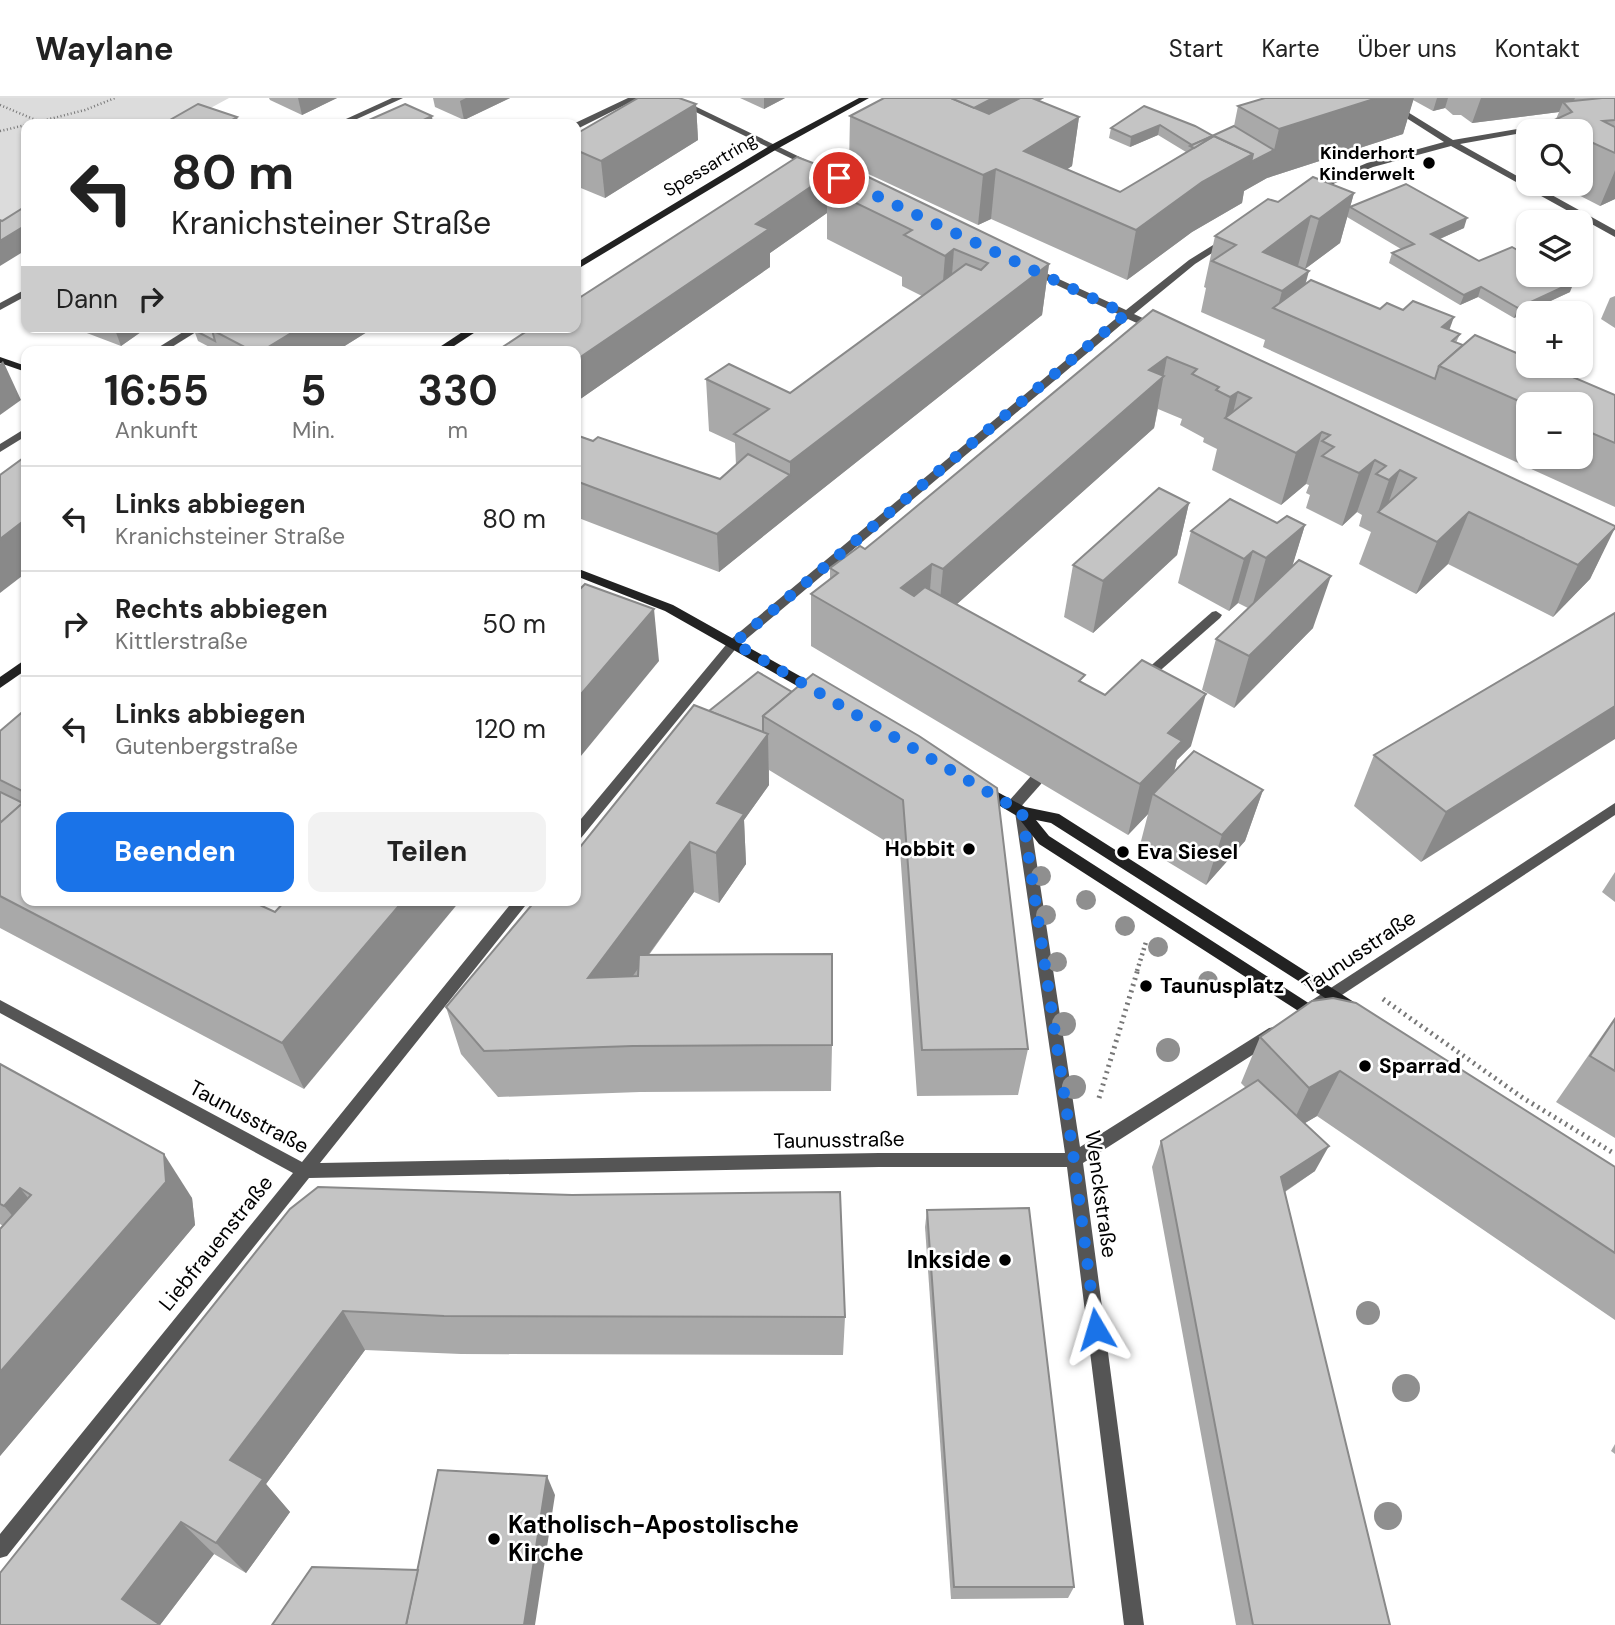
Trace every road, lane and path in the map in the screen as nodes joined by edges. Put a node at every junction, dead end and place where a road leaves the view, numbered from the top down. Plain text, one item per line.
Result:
1 (115, 98) edge
2 (398, 98) edge
3 (635, 98) edge
4 (671, 98) edge
5 (865, 98) edge
6 (1379, 98) edge
7 (0, 105) edge
8 (33, 119) edge
9 (51, 119) edge
10 (350, 119) edge
11 (581, 124) edge
12 (21, 126) edge
13 (0, 131) edge
14 (1516, 132) edge
15 (1452, 144) junction
16 (774, 147) junction
17 (865, 191) edge
18 (1296, 198) edge
19 (1615, 233) edge
20 (1236, 234) edge
21 (581, 264) edge
22 (1027, 267) edge
23 (21, 295) edge
24 (0, 307) edge
25 (1126, 314) junction
26 (1164, 332) edge
27 (189, 333) edge
28 (468, 333) edge
29 (166, 346) edge
30 (448, 346) edge
31 (0, 360) edge
32 (21, 367) edge
33 (21, 434) edge
34 (0, 449) edge
35 (581, 574) edge
36 (1216, 615) dead end
37 (734, 643) junction
38 (21, 667) edge
39 (0, 684) edge
40 (1127, 694) edge
41 (832, 701) edge
42 (1036, 780) edge
43 (977, 785) edge
44 (1615, 808) edge
45 (1018, 809) junction
46 (581, 828) edge
47 (518, 906) edge
48 (1147, 940) dead end
49 (1331, 995) junction
50 (0, 1006) edge
51 (1308, 1010) junction
52 (1364, 1016) edge
53 (1332, 1026) edge
54 (1096, 1109) dead end
55 (1074, 1160) junction
56 (304, 1171) junction
57 (0, 1549) edge
58 (1134, 1625) edge

1 - 9 path
2 - 10 street
3 - 11 street
4 - 16 street
5 - 16 main road, Spessartring
6 - 15 street
7 - 8 path
12 - 13 path
14 - 15 street
15 - 18 street
15 - 19 street
16 - 17 street
16 - 21 main road, Spessartring
20 - 25 street
22 - 25 street
23 - 24 street
25 - 26 street
25 - 37 street
27 - 29 street
28 - 30 main road
31 - 32 main road
33 - 34 street
35 - 37 main road
36 - 40 street
37 - 41 main road
37 - 46 street
38 - 39 main road
42 - 45 street
43 - 45 main road
44 - 49 street, Taunusstraße
45 - 49 main road
45 - 51 main road
45 - 55 street, Wenckstraße
47 - 56 street, Liebfrauenstraße
48 - 54 path
49 - 51 street, Taunusstraße
49 - 52 main road
50 - 56 street, Taunusstraße
51 - 53 main road
51 - 55 street, Taunusstraße
55 - 56 street, Taunusstraße
55 - 58 street, Wenckstraße
56 - 57 street, Liebfrauenstraße

